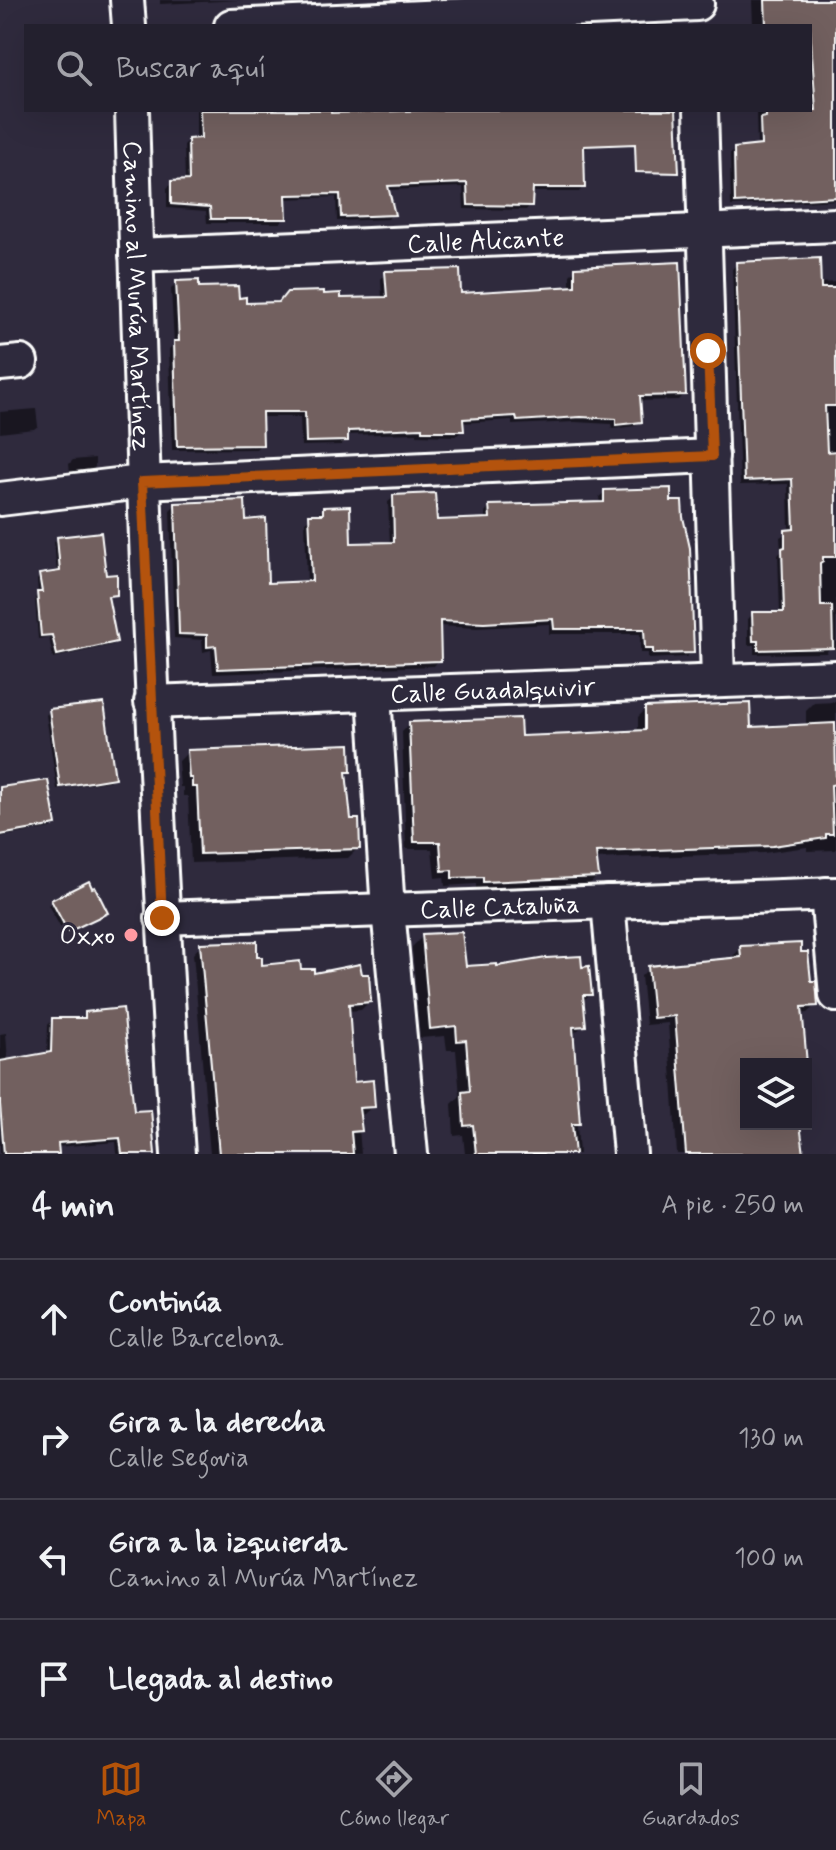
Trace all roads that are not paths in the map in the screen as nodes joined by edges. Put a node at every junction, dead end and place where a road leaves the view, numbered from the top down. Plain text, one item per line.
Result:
1 (127, 0) edge
2 (697, 10) edge
3 (129, 24) edge
4 (289, 24) edge
5 (132, 112) edge
6 (701, 112) edge
7 (836, 225) edge
8 (704, 231) junction
9 (136, 255) junction
10 (712, 456) junction
11 (142, 482) junction
12 (0, 499) edge
13 (836, 677) edge
14 (718, 680) junction
15 (374, 695) junction
16 (151, 702) junction
17 (831, 894) edge
18 (608, 902) junction
19 (388, 910) junction
20 (162, 918) junction
21 (836, 995) edge
22 (178, 1154) edge
23 (411, 1154) edge
24 (630, 1154) edge

1 - 3 street
2 - 4 street
5 - 9 street, Camino al Murúa Martínez
6 - 8 street
7 - 8 street, Calle Alicante
8 - 9 street, Calle Alicante
8 - 10 street
9 - 11 street, Camino al Murúa Martínez
10 - 11 street
10 - 14 street
11 - 12 street
11 - 16 street, Camino al Murúa Martínez
13 - 14 street, Calle Guadalquivir
14 - 15 street, Calle Guadalquivir
15 - 16 street, Calle Guadalquivir
15 - 19 street
16 - 20 street, Camino al Murúa Martínez
17 - 18 street, Calle Cataluña
17 - 21 street
18 - 19 street, Calle Cataluña
18 - 24 street
19 - 20 street, Calle Cataluña
19 - 23 street
20 - 22 street, Camino al Murúa Martínez

